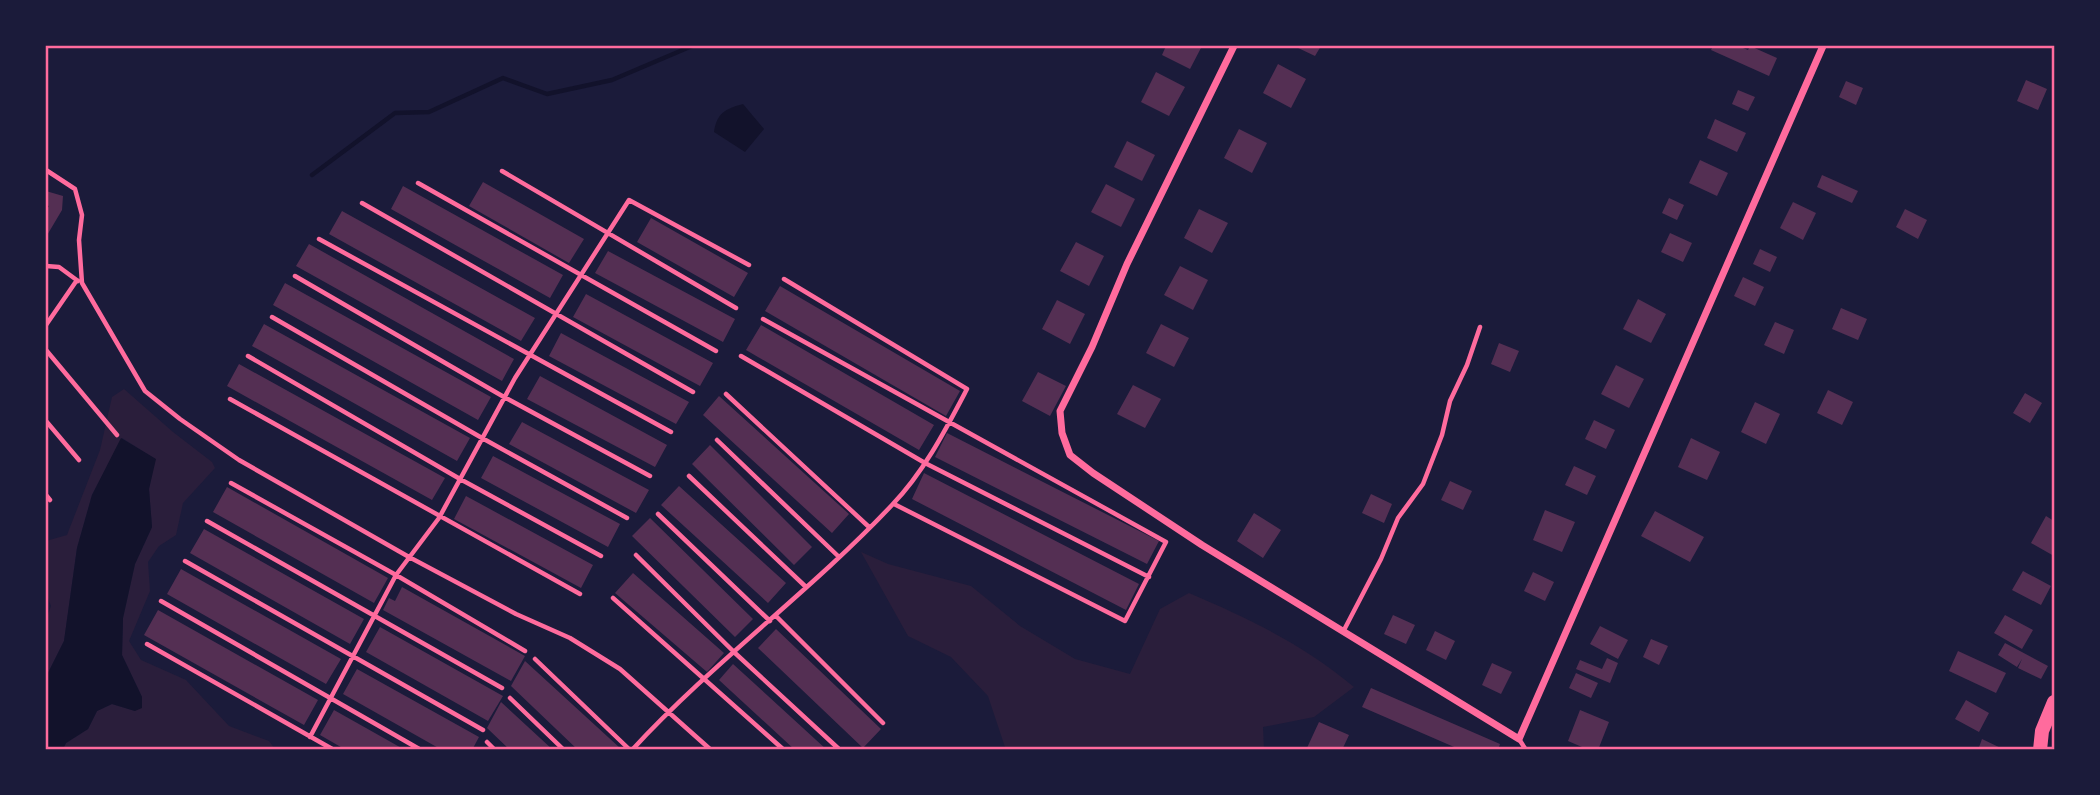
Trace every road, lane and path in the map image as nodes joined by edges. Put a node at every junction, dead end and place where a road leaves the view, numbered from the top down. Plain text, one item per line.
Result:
1 (1234, 46) edge
2 (1823, 46) edge
3 (46, 170) edge
4 (502, 171) dead end
5 (418, 183) dead end
6 (362, 203) dead end
7 (607, 234) junction
8 (319, 239) dead end
9 (749, 265) dead end
10 (46, 266) edge
11 (295, 276) dead end
12 (580, 276) junction
13 (784, 279) dead end
14 (79, 281) junction
15 (736, 309) dead end
16 (555, 315) junction
17 (272, 317) dead end
18 (763, 319) dead end
19 (46, 325) edge
20 (1480, 327) dead end
21 (46, 350) edge
22 (716, 351) dead end
23 (529, 355) junction
24 (248, 356) dead end
25 (741, 356) dead end
26 (693, 392) dead end
27 (726, 394) dead end
28 (504, 397) junction
29 (230, 399) dead end
30 (46, 421) edge
31 (950, 422) junction
32 (671, 432) dead end
33 (117, 435) dead end
34 (482, 438) junction
35 (717, 440) dead end
36 (79, 460) dead end
37 (925, 463) junction
38 (650, 476) dead end
39 (689, 476) dead end
40 (460, 480) junction
41 (230, 483) dead end
42 (46, 495) edge
43 (50, 500) dead end
44 (894, 504) junction
45 (658, 514) dead end
46 (439, 518) junction
47 (627, 518) dead end
48 (207, 521) dead end
49 (869, 527) junction
50 (636, 555) dead end
51 (601, 556) dead end
52 (838, 556) junction
53 (408, 557) junction
54 (184, 561) dead end
55 (396, 575) junction
56 (1149, 577) junction
57 (806, 587) junction
58 (580, 594) dead end
59 (613, 598) dead end
60 (161, 601) dead end
61 (374, 615) junction
62 (776, 616) junction
63 (770, 621) junction
64 (1345, 630) junction
65 (148, 644) dead end
66 (525, 651) dead end
67 (735, 653) junction
68 (353, 657) junction
69 (535, 659) dead end
70 (706, 679) junction
71 (502, 688) dead end
72 (330, 698) junction
73 (510, 698) dead end
74 (2054, 702) edge
75 (668, 711) junction
76 (883, 723) dead end
77 (483, 730) dead end
78 (310, 737) junction
79 (1519, 739) junction
80 (487, 742) dead end
81 (334, 750) edge
82 (421, 750) edge
83 (495, 750) edge
84 (564, 750) edge
85 (631, 750) edge
86 (711, 750) edge
87 (784, 750) edge
88 (840, 750) edge
89 (1526, 750) edge
90 (2040, 750) edge

1 - 64 street
2 - 79 street
3 - 14 lane
4 - 7 lane
5 - 12 lane
6 - 16 lane
7 - 9 lane
7 - 12 lane
7 - 15 lane
8 - 23 lane
10 - 14 lane
11 - 28 lane
12 - 16 lane
12 - 22 lane
13 - 31 lane
14 - 19 lane
14 - 53 lane
16 - 23 lane
16 - 26 lane
17 - 34 lane
18 - 31 lane
20 - 64 lane
21 - 33 lane
23 - 28 lane
23 - 32 lane
24 - 40 lane
25 - 37 lane
27 - 49 lane
28 - 34 lane
28 - 38 lane
29 - 46 lane
30 - 36 lane
31 - 37 lane
31 - 56 lane
34 - 40 lane
34 - 47 lane
35 - 52 lane
37 - 44 lane
37 - 56 lane
39 - 57 lane
40 - 46 lane
40 - 51 lane
41 - 55 lane
42 - 43 lane
44 - 49 lane
44 - 56 lane
45 - 63 lane
46 - 53 lane
46 - 58 lane
48 - 61 lane
49 - 52 lane
50 - 67 lane
52 - 57 lane
53 - 55 lane
53 - 75 lane
54 - 68 lane
55 - 61 lane
55 - 66 lane
57 - 62 lane
59 - 70 lane
60 - 72 lane
61 - 68 lane
61 - 71 lane
62 - 63 lane
62 - 76 lane
63 - 67 lane
64 - 79 street
65 - 78 lane
67 - 70 lane
67 - 88 lane
68 - 72 lane
68 - 77 lane
69 - 85 lane
70 - 75 lane
70 - 87 lane
72 - 78 lane
72 - 82 lane
73 - 84 lane
74 - 90 main road
75 - 85 lane
75 - 86 lane
78 - 81 lane
79 - 89 lane
80 - 83 lane

